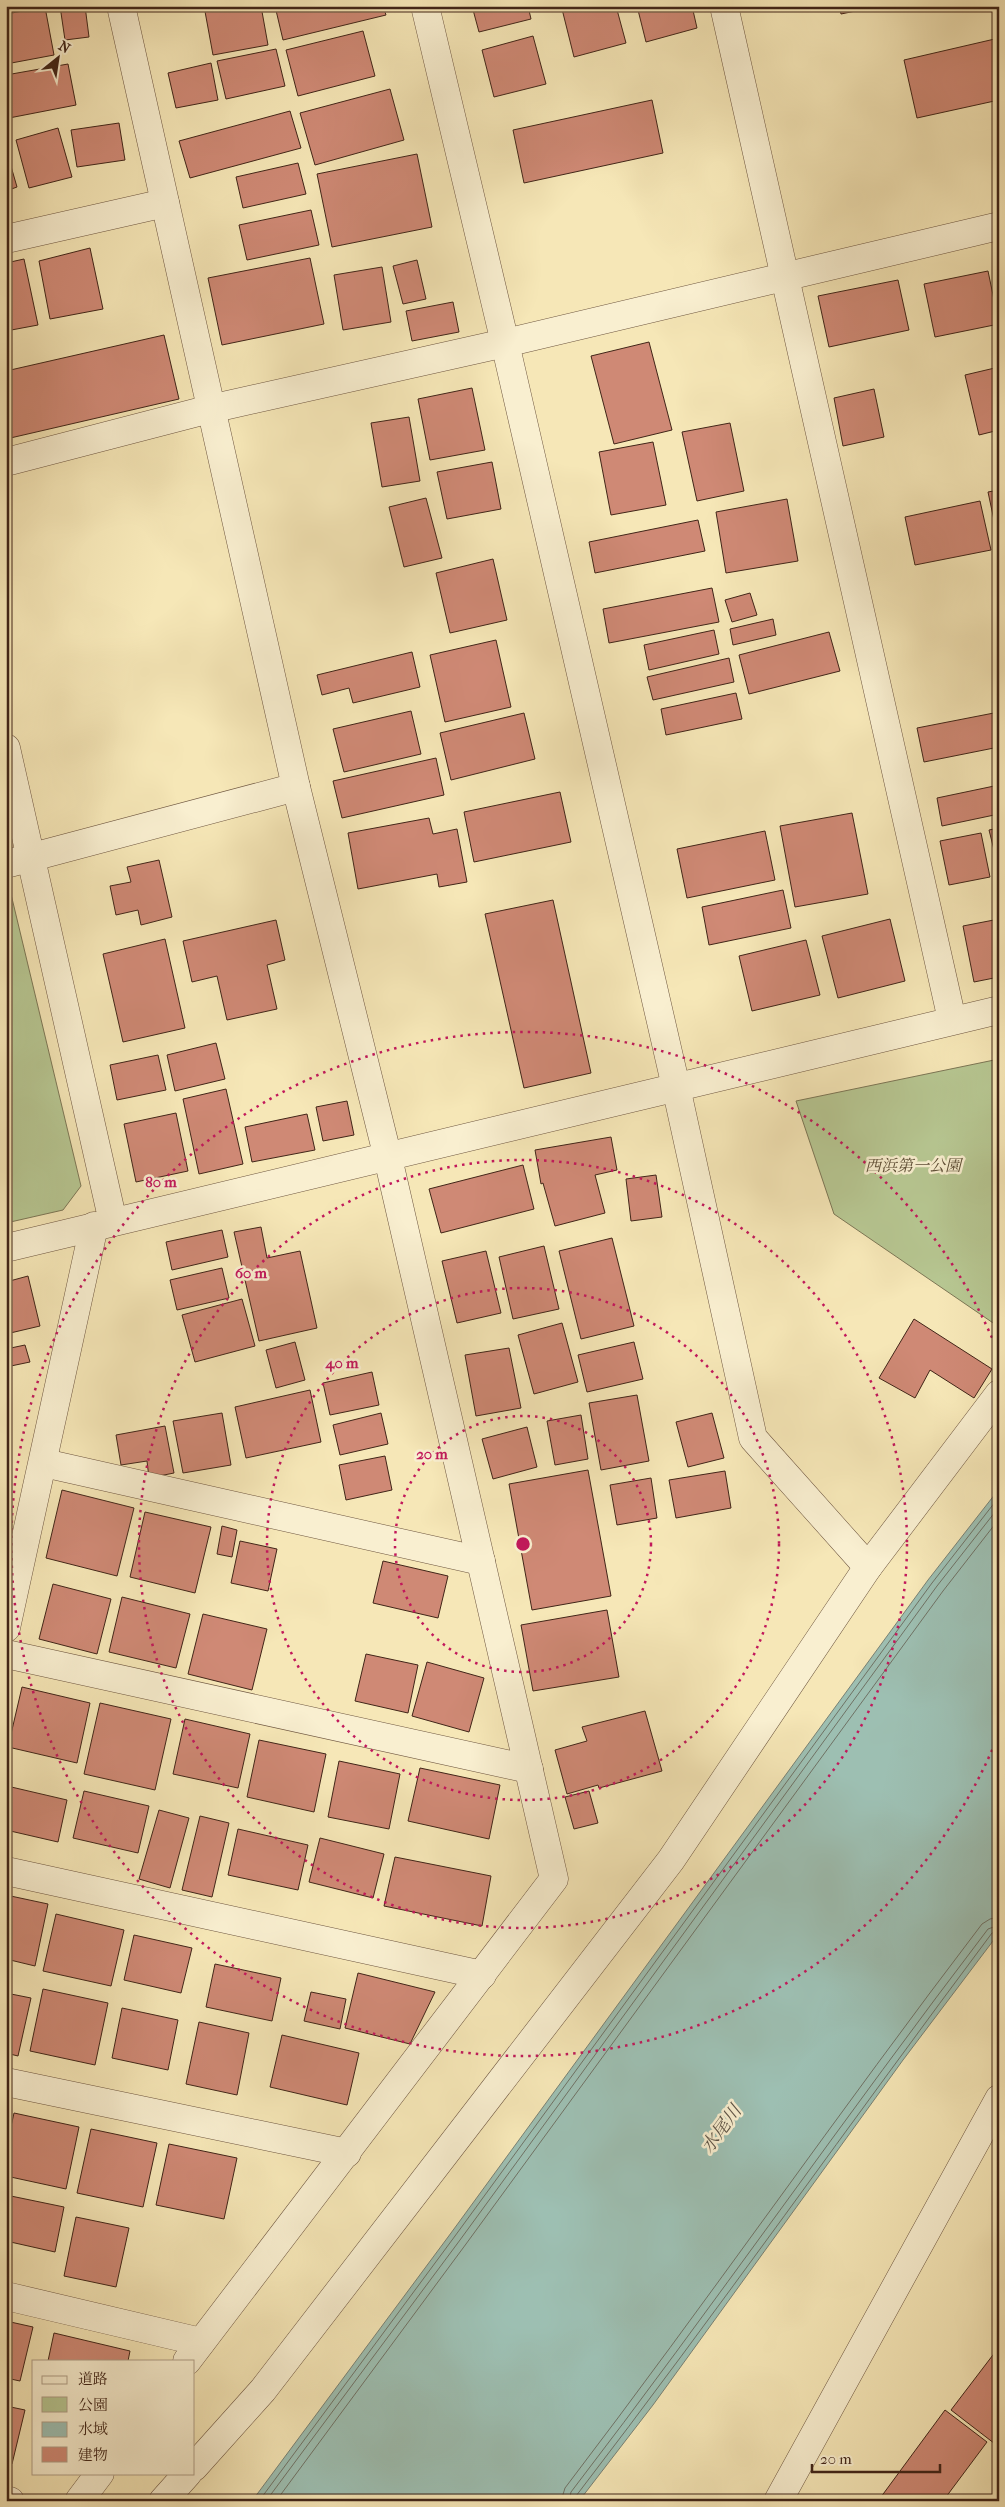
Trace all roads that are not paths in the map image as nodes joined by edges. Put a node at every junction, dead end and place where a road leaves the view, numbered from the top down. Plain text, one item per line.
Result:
1 (121, 6) edge
2 (425, 6) edge
3 (724, 6) edge
4 (164, 203) junction
5 (999, 226) edge
6 (6, 239) edge
7 (785, 274) junction
8 (505, 342) junction
9 (210, 409) junction
10 (6, 462) edge
11 (6, 748) edge
12 (296, 787) junction
13 (19, 861) edge
14 (999, 1010) edge
15 (952, 1020) junction
16 (676, 1087) junction
17 (388, 1158) junction
18 (104, 1224) junction
19 (6, 1248) edge
20 (999, 1394) edge
21 (44, 1463) junction
22 (481, 1561) junction
23 (868, 1567) junction
24 (6, 1628) edge
25 (6, 1654) edge
26 (529, 1769) junction
27 (6, 1871) edge
28 (482, 1974) junction
29 (6, 2082) edge
30 (999, 2099) edge
31 (348, 2153) junction
32 (6, 2296) edge
33 (194, 2352) edge
34 (195, 2466) edge
35 (99, 2474) edge
36 (187, 2474) edge
37 (6, 2500) edge
38 (10, 2501) edge
39 (79, 2501) edge
40 (163, 2501) edge
41 (778, 2501) edge

1 - 4 street
2 - 8 street
3 - 7 street
4 - 6 street
4 - 9 street
5 - 7 street
7 - 8 street
7 - 15 street
8 - 9 street
8 - 16 street
9 - 10 street
9 - 12 street
11 - 13 street
12 - 13 street
12 - 17 street
13 - 18 street
14 - 15 street
15 - 16 street
16 - 17 street
16 - 23 street
17 - 18 street
17 - 22 street
18 - 19 street
18 - 21 street
20 - 23 street
21 - 22 street
21 - 24 street
22 - 26 street
23 - 34 street
25 - 26 street
26 - 28 street
27 - 28 street
28 - 31 street
29 - 31 street
30 - 41 street
31 - 33 street
32 - 33 street
35 - 39 street
36 - 40 street
37 - 38 street

